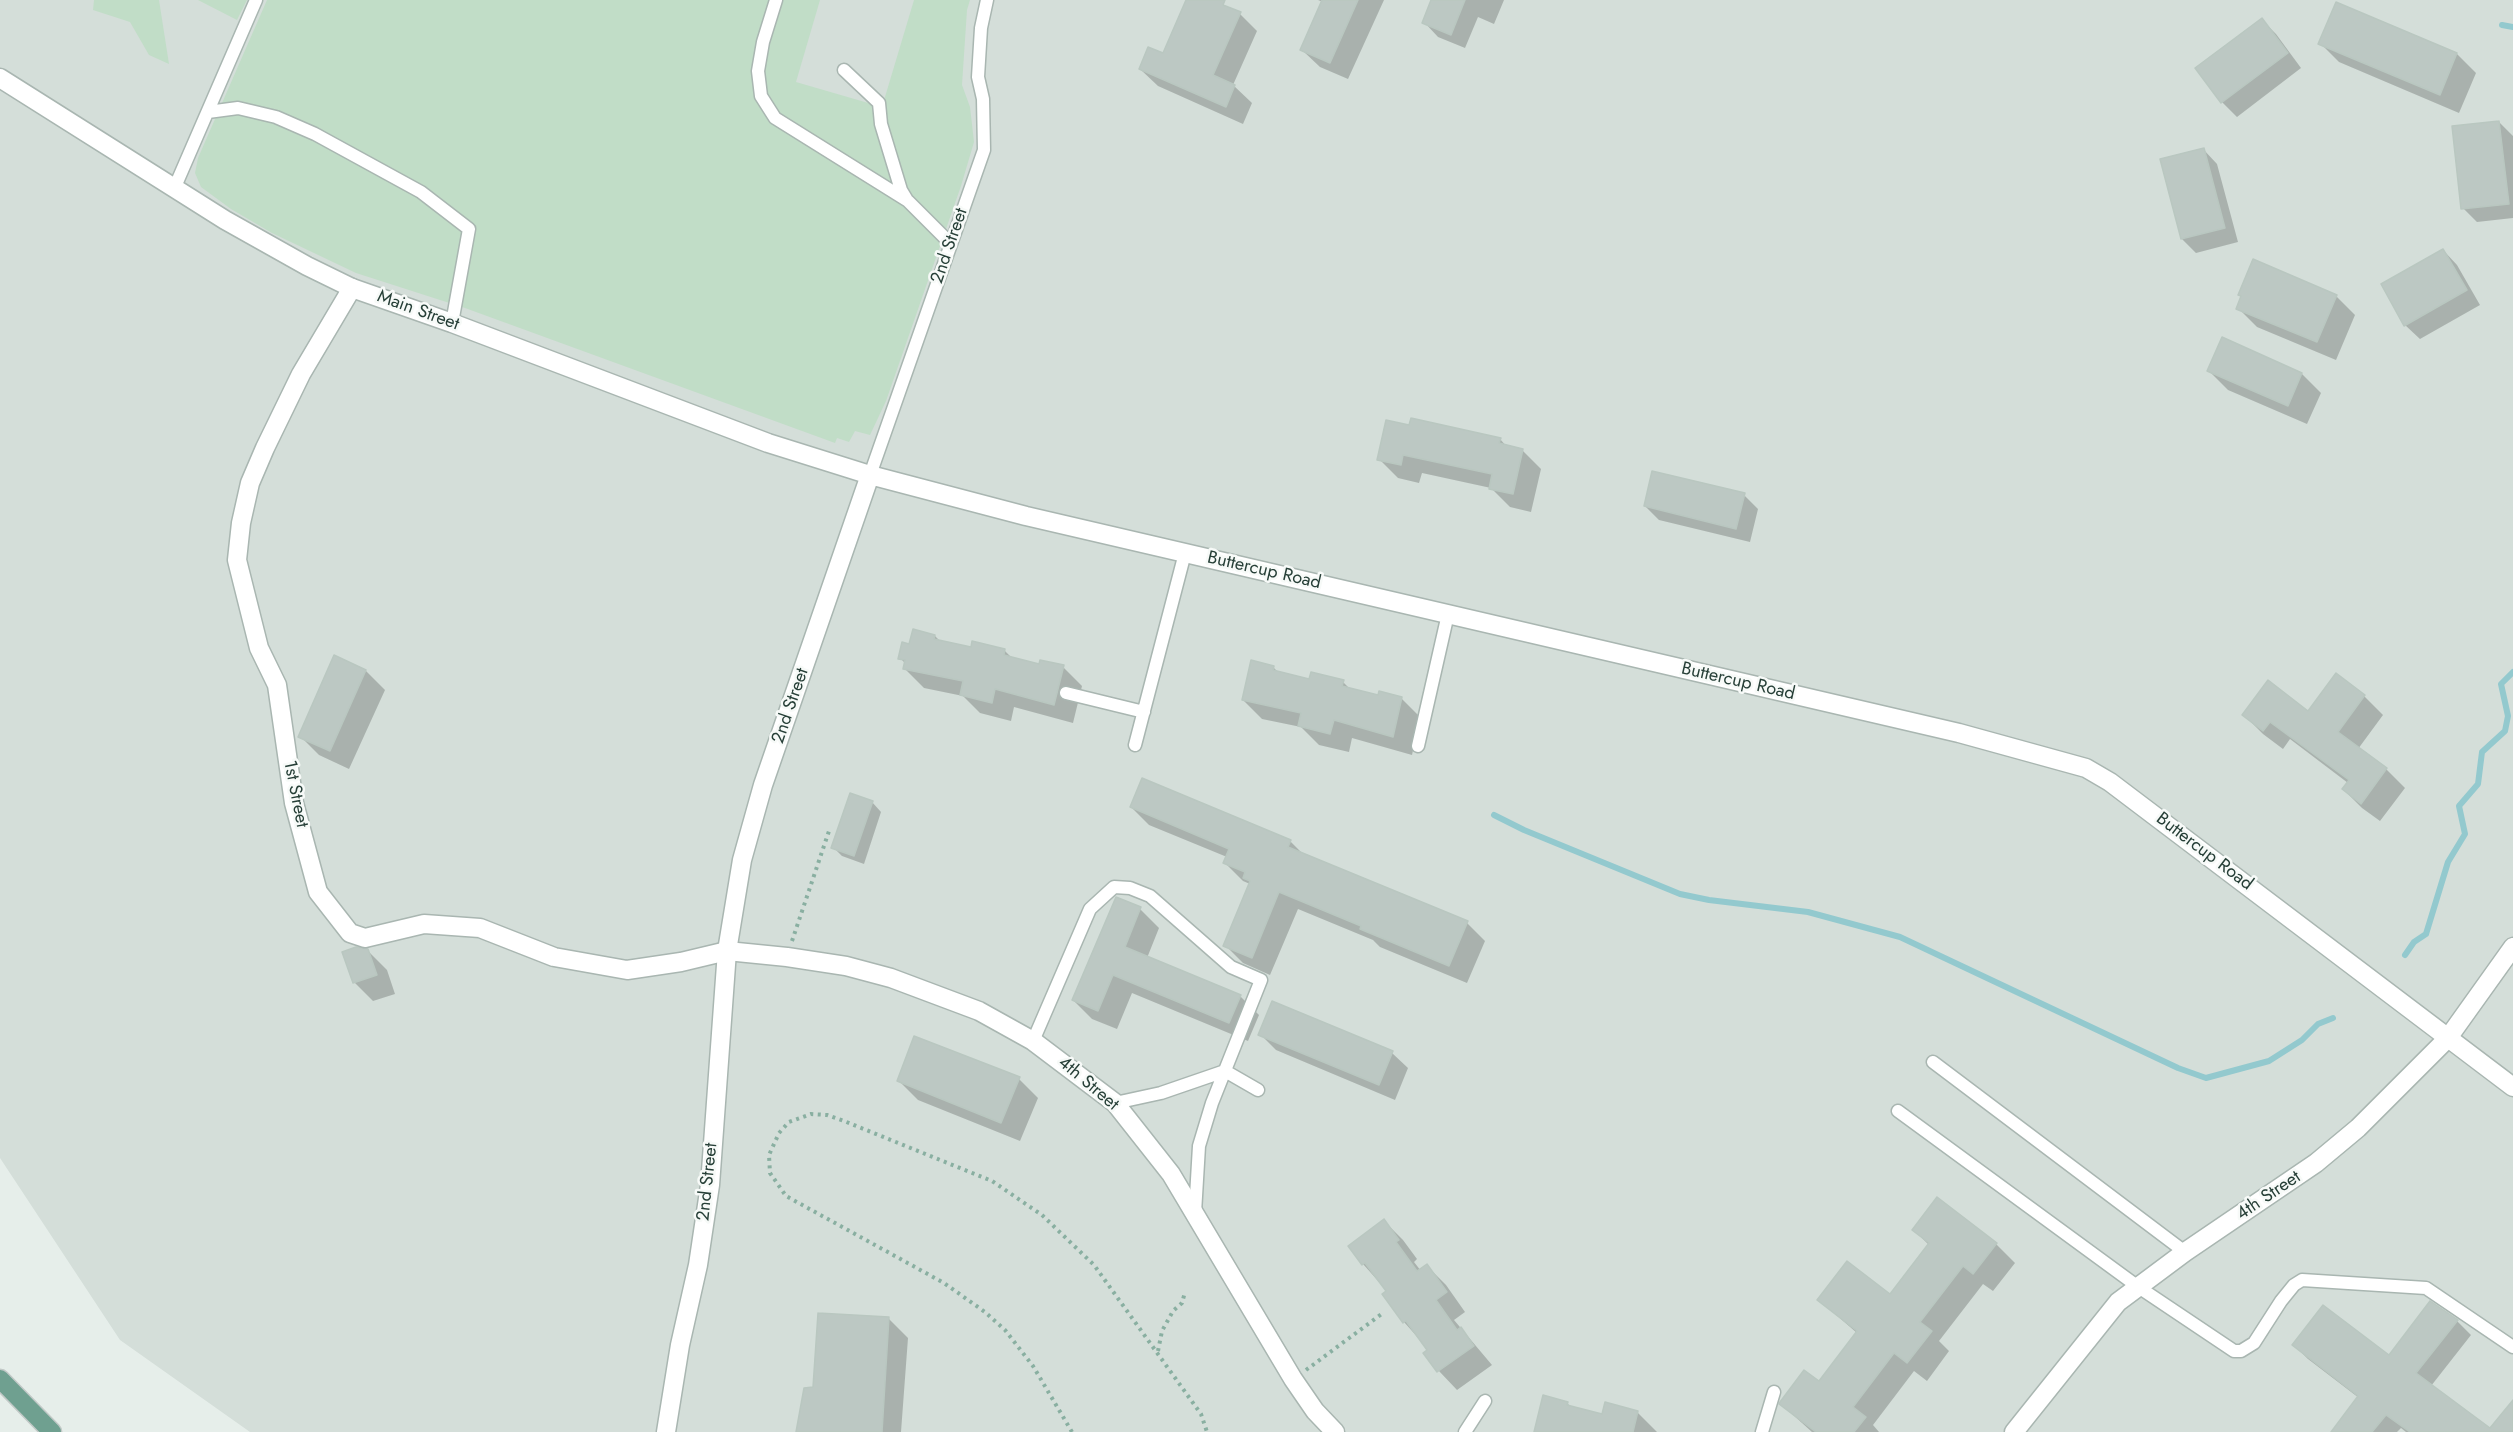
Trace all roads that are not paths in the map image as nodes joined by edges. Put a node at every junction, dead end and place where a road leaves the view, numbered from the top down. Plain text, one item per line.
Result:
1 (256, 0) edge
2 (776, 0) edge
3 (987, 0) edge
4 (844, 70) dead end
5 (0, 78) edge
6 (208, 112) junction
7 (174, 189) junction
8 (908, 201) junction
9 (951, 244) junction
10 (352, 288) junction
11 (452, 323) junction
12 (870, 475) junction
13 (1185, 553) junction
14 (1448, 614) junction
15 (1066, 693) dead end
16 (1144, 712) junction
17 (1135, 745) dead end
18 (1418, 746) dead end
19 (2513, 947) edge
20 (727, 951) junction
21 (2448, 1038) junction
22 (1033, 1041) junction
23 (1933, 1062) dead end
24 (1225, 1071) junction
25 (2513, 1087) edge
26 (1257, 1090) dead end
27 (1115, 1103) junction
28 (1898, 1111) dead end
29 (1195, 1215) junction
30 (2185, 1252) junction
31 (2137, 1286) junction
32 (2513, 1347) edge
33 (0, 1379) edge
34 (1773, 1392) dead end
35 (1485, 1401) dead end
36 (52, 1432) edge
37 (666, 1432) edge
38 (1335, 1432) edge
39 (1465, 1432) edge
40 (1762, 1432) edge
41 (2014, 1432) edge

1 - 6 lane
2 - 8 lane
3 - 9 lane, 2nd Street
4 - 8 lane
5 - 7 street, Main Street
6 - 7 lane
6 - 11 lane
7 - 10 street, Main Street
8 - 9 lane
9 - 12 lane, 2nd Street
10 - 11 street, Main Street
10 - 20 street, 1st Street
11 - 12 street, Main Street
12 - 13 street, Buttercup Road
12 - 20 street, 2nd Street
13 - 14 street, Buttercup Road
13 - 16 lane
14 - 18 lane
14 - 21 street, Buttercup Road
15 - 16 lane
16 - 17 lane
19 - 21 street, 4th Street
20 - 22 street, 4th Street
20 - 37 street, 2nd Street
21 - 25 street, Buttercup Road
21 - 30 street, 4th Street
22 - 24 lane
22 - 27 street, 4th Street
23 - 30 lane
24 - 26 lane
24 - 27 lane
24 - 29 lane
27 - 29 street, 4th Street
28 - 31 lane
29 - 38 street, 4th Street
30 - 31 street, 4th Street
31 - 32 lane
31 - 41 street, 4th Street
33 - 36 main road
34 - 40 lane
35 - 39 lane

